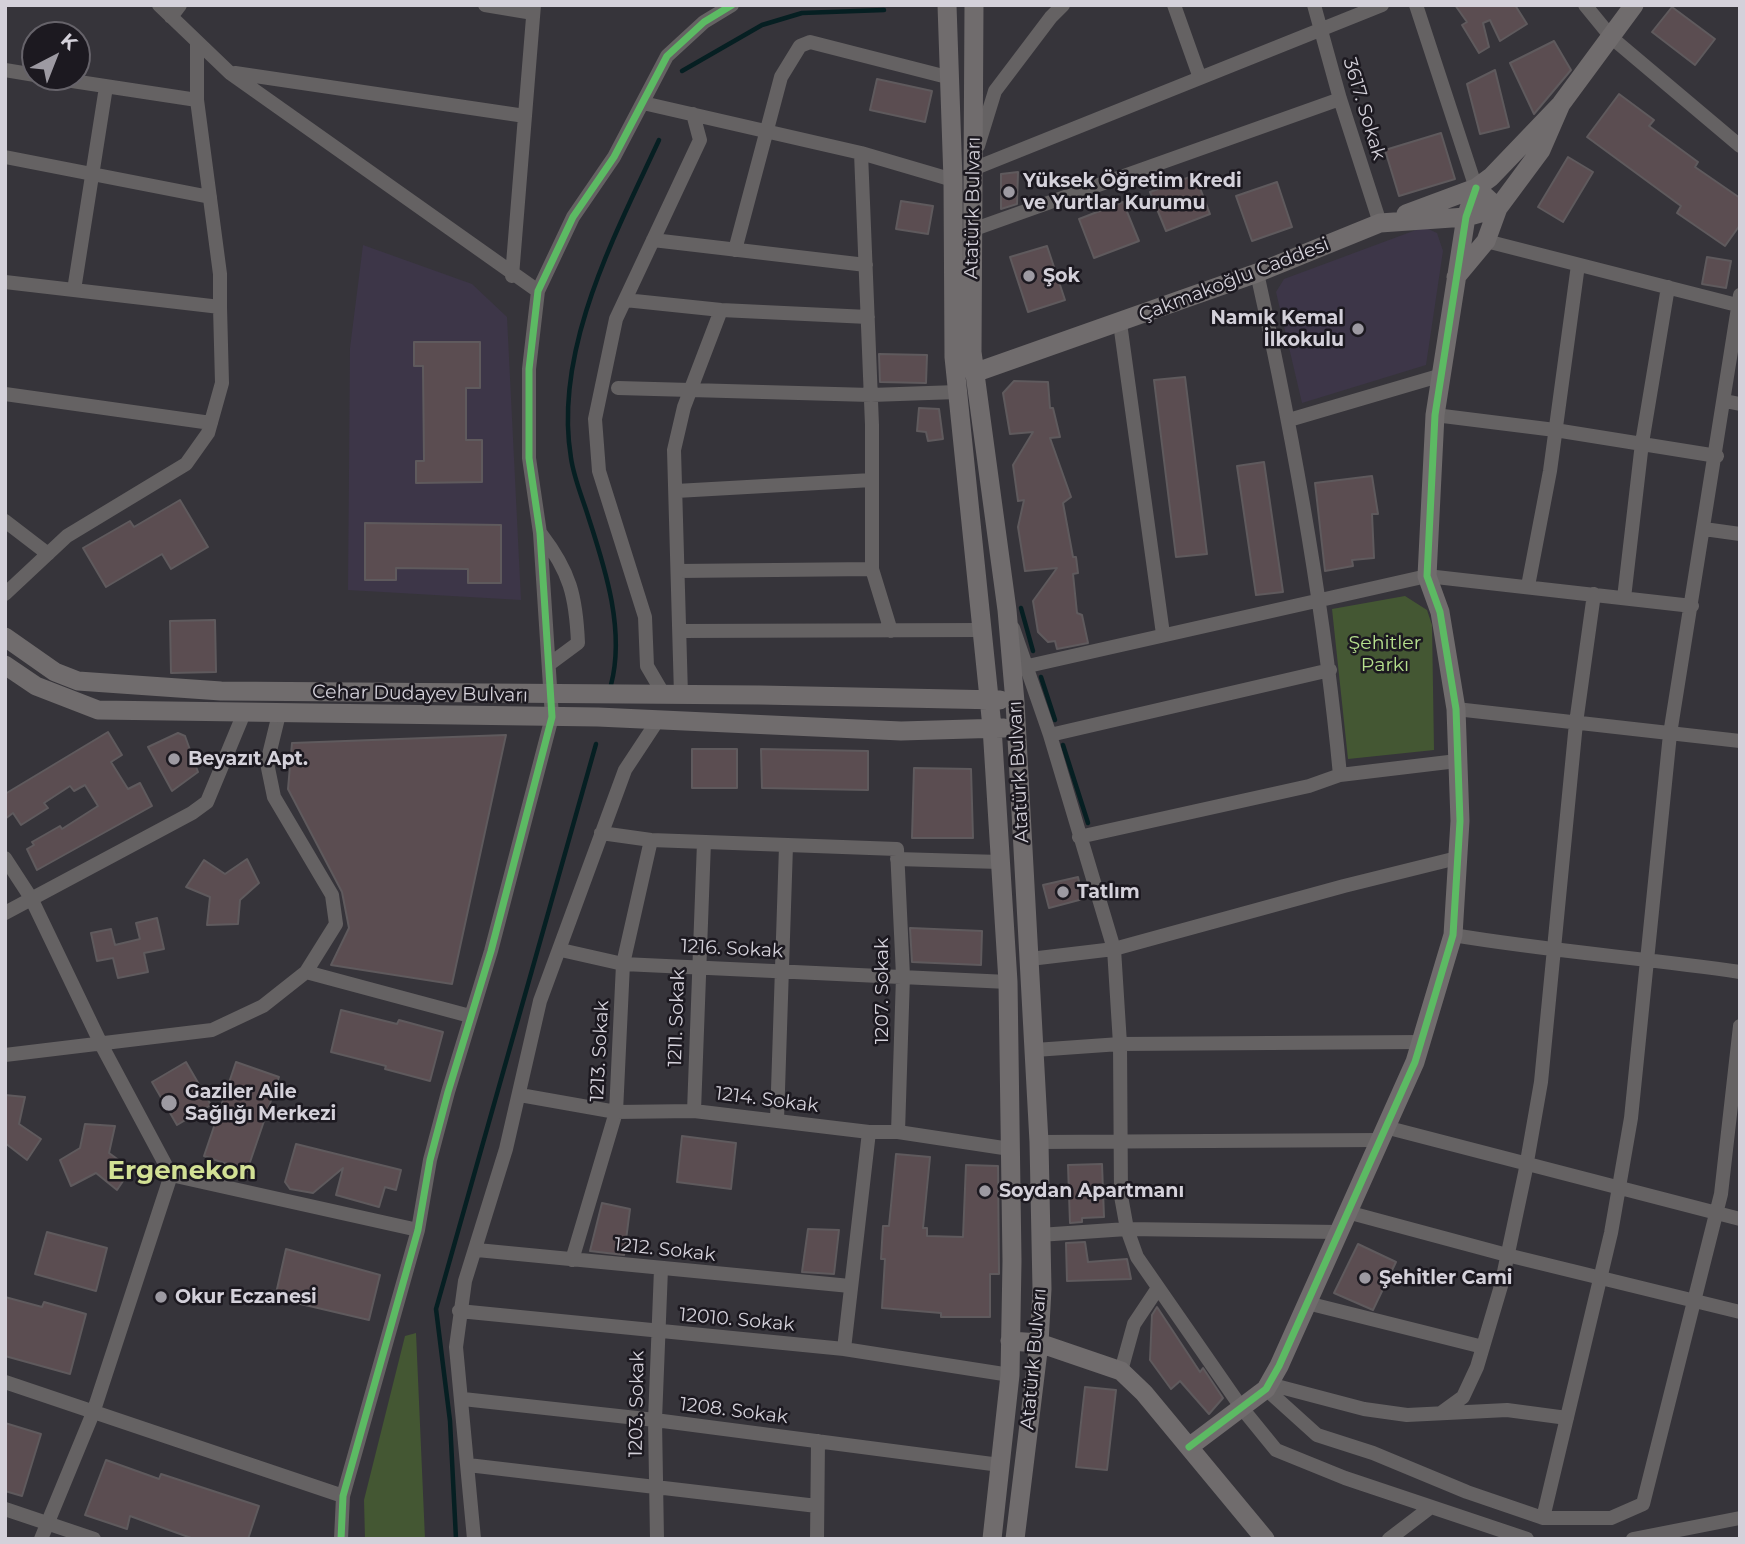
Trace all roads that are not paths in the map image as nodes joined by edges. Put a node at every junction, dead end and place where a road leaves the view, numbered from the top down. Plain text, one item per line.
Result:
1 (159, 5) edge
2 (485, 5) edge
3 (732, 5) edge
4 (947, 5) edge
5 (974, 5) edge
6 (1063, 5) edge
7 (1174, 5) edge
8 (1314, 5) edge
9 (1382, 5) edge
10 (1416, 5) edge
11 (1586, 5) edge
12 (1634, 5) edge
13 (533, 9) edge
14 (175, 11) edge
15 (1320, 29) junction
16 (1612, 38) junction
17 (197, 42) junction
18 (230, 73) junction
19 (947, 77) junction
20 (1200, 78) junction
21 (91, 85) edge
22 (106, 88) junction
23 (1340, 99) junction
24 (197, 100) junction
25 (643, 103) junction
26 (1561, 104) junction
27 (693, 114) junction
28 (525, 116) junction
29 (767, 131) junction
30 (1740, 146) edge
31 (862, 153) junction
32 (5, 157) edge
33 (973, 164) junction
34 (93, 174) junction
35 (953, 180) junction
36 (1476, 188) junction
37 (210, 197) junction
38 (1498, 208) junction
39 (1466, 217) junction
40 (1380, 223) junction
41 (972, 230) junction
42 (653, 240) junction
43 (1486, 240) junction
44 (735, 250) junction
45 (866, 265) junction
46 (1578, 265) junction
47 (1257, 273) junction
48 (512, 276) junction
49 (1456, 277) junction
50 (5, 282) edge
51 (1668, 287) junction
52 (74, 290) junction
53 (538, 291) junction
54 (625, 300) junction
55 (1738, 300) edge
56 (220, 307) junction
57 (721, 310) junction
58 (868, 317) junction
59 (1120, 323) junction
60 (974, 373) junction
61 (1442, 375) junction
62 (618, 388) dead end
63 (689, 392) junction
64 (957, 392) junction
65 (5, 394) edge
66 (871, 395) junction
67 (1733, 403) edge
68 (1435, 415) junction
69 (1289, 420) junction
70 (211, 422) junction
71 (1555, 430) junction
72 (1642, 443) junction
73 (1717, 456) junction
74 (872, 480) junction
75 (676, 491) junction
76 (5, 521) edge
77 (1704, 529) junction
78 (540, 533) junction
79 (1740, 534) edge
80 (48, 554) junction
81 (872, 569) junction
82 (678, 571) junction
83 (1427, 576) junction
84 (1528, 586) junction
85 (5, 594) edge
86 (1594, 594) junction
87 (1624, 598) junction
88 (1319, 599) junction
89 (1692, 606) junction
90 (1007, 610) junction
91 (982, 630) junction
92 (680, 631) junction
93 (891, 631) junction
94 (1164, 634) junction
95 (5, 637) edge
96 (551, 663) junction
97 (5, 665) edge
98 (1028, 666) junction
99 (1330, 670) junction
100 (552, 695) junction
101 (672, 695) junction
102 (988, 699) junction
103 (1015, 702) junction
104 (1456, 709) junction
105 (244, 713) junction
106 (279, 714) junction
107 (552, 717) junction
108 (658, 720) junction
109 (1576, 723) junction
110 (992, 727) junction
111 (1016, 728) junction
112 (1670, 734) junction
113 (1050, 735) junction
114 (1740, 741) edge
115 (1458, 761) junction
116 (1340, 775) junction
117 (601, 833) junction
118 (1079, 837) junction
119 (651, 840) junction
120 (704, 842) junction
121 (786, 846) junction
122 (897, 854) junction
123 (5, 858) edge
124 (1457, 858) junction
125 (1000, 862) junction
126 (31, 898) junction
127 (5, 913) edge
128 (1453, 935) junction
129 (1114, 949) junction
130 (561, 950) junction
131 (1554, 952) junction
132 (1030, 959) junction
133 (1647, 959) junction
134 (623, 964) junction
135 (697, 967) junction
136 (783, 971) junction
137 (306, 972) junction
138 (1740, 972) edge
139 (903, 976) junction
140 (1009, 982) junction
141 (470, 1016) junction
142 (1740, 1026) edge
143 (1421, 1042) junction
144 (1121, 1044) junction
145 (102, 1046) junction
146 (1035, 1050) junction
147 (5, 1055) edge
148 (520, 1095) junction
149 (694, 1111) junction
150 (617, 1112) junction
151 (777, 1120) junction
152 (1734, 1126) edge
153 (869, 1132) junction
154 (898, 1132) junction
155 (1382, 1133) junction
156 (1122, 1140) junction
157 (1039, 1142) junction
158 (1010, 1149) junction
159 (1527, 1162) junction
160 (171, 1175) junction
161 (1619, 1187) junction
162 (1347, 1212) junction
163 (1717, 1212) junction
164 (1740, 1219) edge
165 (1127, 1229) junction
166 (418, 1230) junction
167 (1338, 1233) junction
168 (1039, 1235) junction
169 (477, 1250) junction
170 (1507, 1255) junction
171 (572, 1260) junction
172 (661, 1269) junction
173 (1601, 1277) junction
174 (850, 1286) junction
175 (1158, 1288) junction
176 (1695, 1300) junction
177 (1307, 1303) junction
178 (459, 1311) junction
179 (1740, 1312) edge
180 (658, 1331) junction
181 (1010, 1341) junction
182 (1039, 1343) junction
183 (1483, 1348) junction
184 (844, 1349) junction
185 (1121, 1371) junction
186 (1010, 1375) junction
187 (5, 1382) edge
188 (1267, 1386) junction
189 (463, 1399) junction
190 (1241, 1407) junction
191 (93, 1413) junction
192 (1441, 1413) junction
193 (1567, 1418) junction
194 (655, 1420) junction
195 (818, 1441) junction
196 (1189, 1447) junction
197 (468, 1465) junction
198 (1000, 1465) junction
199 (656, 1487) junction
200 (343, 1496) junction
201 (817, 1506) junction
202 (1431, 1507) junction
203 (5, 1509) edge
204 (1543, 1518) junction
205 (1740, 1518) edge
206 (48, 1523) junction
207 (1398, 1536) edge
208 (1676, 1537) edge
209 (41, 1539) edge
210 (94, 1539) edge
211 (341, 1539) edge
212 (474, 1539) edge
213 (657, 1539) edge
214 (817, 1539) edge
215 (992, 1539) edge
216 (1015, 1539) edge
217 (1265, 1539) edge
218 (1526, 1539) edge
219 (1633, 1539) edge

1 - 14 street
2 - 13 street
3 - 25 street
4 - 19 street, Atatürk Bulvarı
5 - 33 street, Atatürk Bulvarı
6 - 33 street
7 - 20 street
8 - 15 street, 3617. Sokak
9 - 15 street
10 - 36 street
11 - 16 street
12 - 16 street
13 - 28 street
14 - 17 street
15 - 20 street
15 - 23 street, 3617. Sokak
16 - 26 street
16 - 30 street
17 - 18 street
17 - 24 street
18 - 28 street
18 - 48 street
19 - 29 street
19 - 35 street, Atatürk Bulvarı
20 - 33 street
21 - 22 street
22 - 24 street
22 - 34 street
23 - 40 street, 3617. Sokak
23 - 41 street
24 - 37 street
25 - 27 street
25 - 53 street
26 - 36 street
26 - 38 street
27 - 29 street
27 - 42 street
28 - 48 street
29 - 31 street
29 - 44 street
31 - 35 street
31 - 45 street
32 - 34 street
33 - 41 street, Atatürk Bulvarı
34 - 37 street
34 - 52 street
35 - 64 street, Atatürk Bulvarı
36 - 38 street
36 - 39 street
36 - 40 street
37 - 56 street
38 - 39 street, Çakmakoğlu Caddesi
38 - 43 street
39 - 40 street, Çakmakoğlu Caddesi
39 - 49 street
40 - 47 street, Çakmakoğlu Caddesi
41 - 60 street, Atatürk Bulvarı
42 - 44 street
42 - 54 street
43 - 46 street
43 - 49 street
44 - 45 street
45 - 58 street
46 - 51 street
46 - 71 street
47 - 59 street, Çakmakoğlu Caddesi
47 - 69 street
48 - 53 street
49 - 61 street
50 - 52 street
51 - 55 street
51 - 72 street
52 - 56 street
53 - 78 street
54 - 57 street
54 - 101 street
55 - 67 street
56 - 70 street
57 - 58 street
57 - 63 street
58 - 66 street
59 - 60 street, Çakmakoğlu Caddesi
59 - 94 street
60 - 90 street, Atatürk Bulvarı
61 - 68 street
61 - 69 street
62 - 63 street
63 - 66 street
63 - 75 street
64 - 66 street
64 - 91 street, Atatürk Bulvarı
65 - 70 street
66 - 74 street
67 - 73 street
68 - 71 street
68 - 83 street
69 - 88 street
70 - 80 street
71 - 72 street
71 - 84 street
72 - 73 street
72 - 87 street
73 - 77 street
74 - 75 street
74 - 81 street
75 - 82 street
76 - 80 street
77 - 79 street
77 - 89 street
78 - 96 street
78 - 96 street
80 - 85 street
81 - 82 street
81 - 93 street
82 - 92 street
83 - 84 street
83 - 88 street
83 - 104 street
84 - 86 street
86 - 87 street
86 - 109 street
87 - 89 street
88 - 94 street
88 - 99 street
89 - 112 street
90 - 98 street
90 - 103 street, Atatürk Bulvarı
91 - 93 street
91 - 102 street, Atatürk Bulvarı
92 - 93 street
92 - 101 street
94 - 98 street
95 - 100 street, Cehar Dudayev Bulvarı
96 - 100 street
97 - 105 street, Cehar Dudayev Bulvarı
98 - 113 street
99 - 113 street
99 - 116 street
100 - 101 street, Cehar Dudayev Bulvarı
100 - 107 street
101 - 102 street, Cehar Dudayev Bulvarı
102 - 103 street, Cehar Dudayev Bulvarı
102 - 110 street, Atatürk Bulvarı
103 - 111 street, Atatürk Bulvarı
104 - 109 street
104 - 115 street
105 - 106 street, Cehar Dudayev Bulvarı
105 - 126 street
106 - 107 street, Cehar Dudayev Bulvarı
106 - 137 street
107 - 108 street, Cehar Dudayev Bulvarı
107 - 141 street
108 - 110 street, Cehar Dudayev Bulvarı
108 - 117 street
109 - 112 street
109 - 131 street
110 - 111 street, Cehar Dudayev Bulvarı
110 - 125 street, Atatürk Bulvarı
111 - 132 street, Atatürk Bulvarı
112 - 114 street
112 - 133 street
113 - 118 street
115 - 116 street
115 - 124 street
116 - 118 street
117 - 119 street
117 - 130 street
118 - 129 street
119 - 120 street
119 - 134 street, 1213. Sokak
120 - 121 street
120 - 135 street, 1211. Sokak
121 - 122 street
121 - 136 street
122 - 125 street
122 - 139 street, 1207. Sokak
123 - 126 street
124 - 128 street
124 - 129 street
125 - 140 street, Atatürk Bulvarı
126 - 127 street
126 - 145 street
128 - 131 street
128 - 143 street
129 - 132 street
129 - 144 street
130 - 134 street, 1216. Sokak
130 - 148 street
131 - 133 street
131 - 159 street
132 - 146 street, Atatürk Bulvarı
133 - 138 street
133 - 161 street
134 - 135 street, 1216. Sokak
134 - 150 street, 1213. Sokak
135 - 136 street, 1216. Sokak
135 - 149 street, 1211. Sokak
136 - 139 street, 1216. Sokak
136 - 151 street
137 - 141 street
137 - 145 street
139 - 140 street, 1216. Sokak
139 - 154 street, 1207. Sokak
140 - 158 street, Atatürk Bulvarı
141 - 166 street
142 - 152 street
143 - 144 street
143 - 155 street
144 - 146 street
144 - 156 street
145 - 147 street
145 - 160 street
146 - 157 street, Atatürk Bulvarı
148 - 150 street, 1214. Sokak
148 - 169 street
149 - 150 street, 1214. Sokak
149 - 151 street, 1214. Sokak
150 - 171 street, 1213. Sokak
151 - 153 street, 1214. Sokak
152 - 163 street
153 - 154 street, 1214. Sokak
153 - 174 street
154 - 158 street, 1214. Sokak
155 - 156 street
155 - 159 street
155 - 162 street
156 - 157 street
156 - 165 street
157 - 168 street, Atatürk Bulvarı
158 - 181 street, Atatürk Bulvarı
159 - 161 street
159 - 170 street
160 - 166 street
160 - 191 street
161 - 163 street
161 - 173 street
162 - 167 street
162 - 170 street
163 - 164 street
163 - 176 street
165 - 167 street
165 - 168 street
165 - 175 street
166 - 200 street
167 - 177 street
168 - 182 street, Atatürk Bulvarı
169 - 171 street, 1212. Sokak
169 - 178 street
170 - 173 street
170 - 183 street
171 - 172 street, 1212. Sokak
172 - 174 street, 1212. Sokak
172 - 180 street, 1203. Sokak
173 - 176 street
173 - 193 street
174 - 184 street
175 - 185 street
175 - 190 street
176 - 179 street
176 - 204 street
177 - 183 street
177 - 188 street
178 - 180 street, 12010. Sokak
178 - 189 street
180 - 184 street, 12010. Sokak
180 - 194 street, 1203. Sokak
181 - 182 street
181 - 186 street, Atatürk Bulvarı
182 - 185 street
182 - 216 street, Atatürk Bulvarı
183 - 192 street
184 - 186 street, 12010. Sokak
185 - 196 street
186 - 198 street, Atatürk Bulvarı
187 - 191 street
188 - 190 street
188 - 192 street
188 - 204 street
189 - 194 street, 1208. Sokak
189 - 197 street
190 - 196 street
190 - 202 street
191 - 200 street
191 - 206 street
192 - 193 street
193 - 204 street
194 - 195 street, 1208. Sokak
194 - 199 street, 1203. Sokak
195 - 198 street, 1208. Sokak
195 - 201 street
196 - 217 street
197 - 199 street
197 - 212 street
198 - 215 street, Atatürk Bulvarı
199 - 201 street
199 - 213 street, 1203. Sokak
200 - 211 street
201 - 214 street
202 - 207 street
202 - 218 street
203 - 206 street
205 - 208 street
206 - 209 street
206 - 210 street
208 - 219 street

